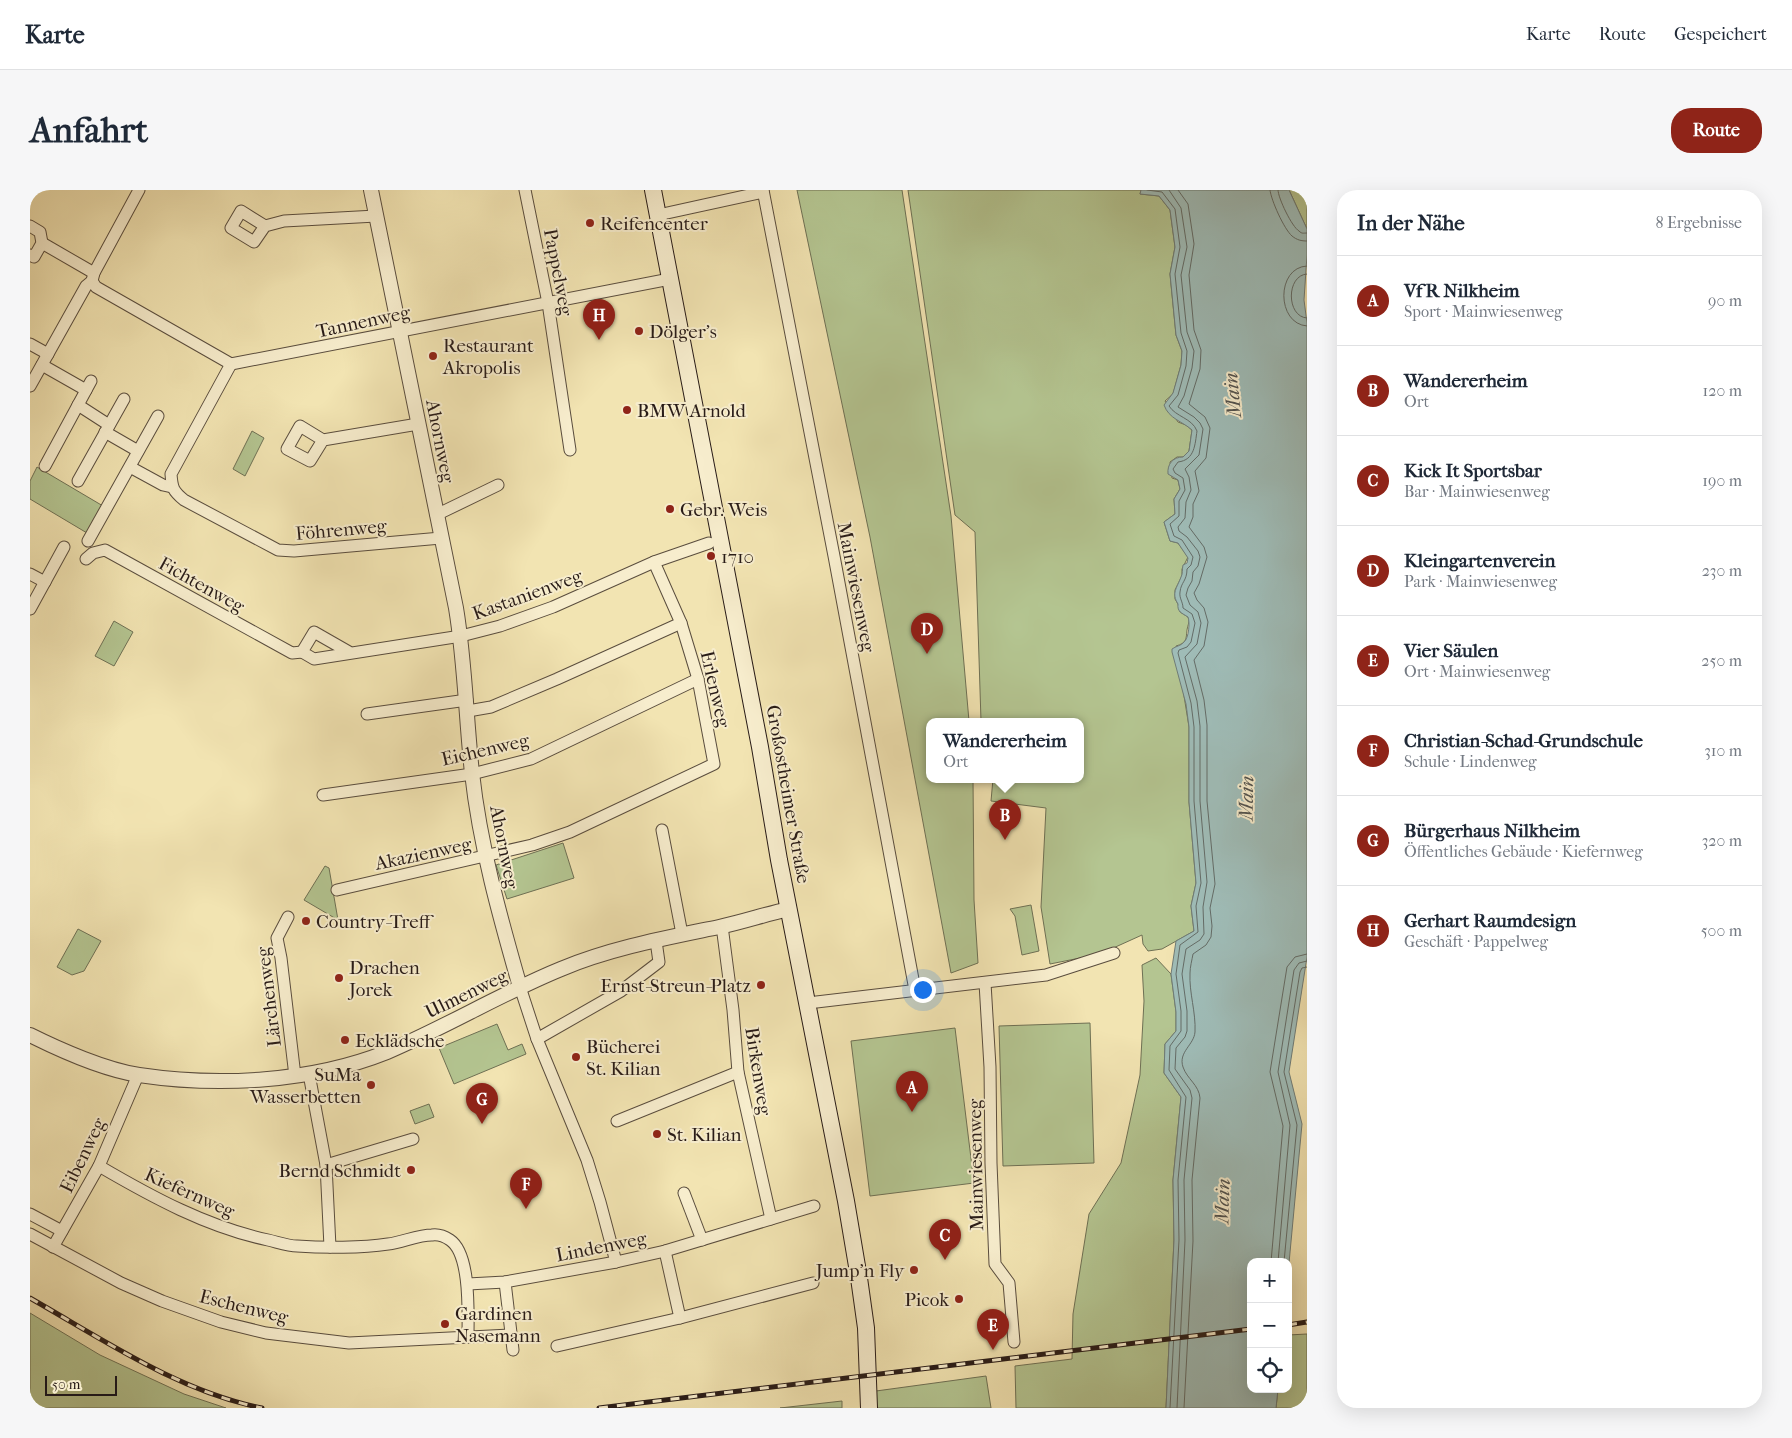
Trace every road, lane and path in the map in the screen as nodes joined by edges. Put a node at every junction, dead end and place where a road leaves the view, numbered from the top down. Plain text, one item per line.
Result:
1 (139, 190) edge
2 (371, 190) edge
3 (525, 190) edge
4 (653, 190) edge
5 (763, 191) edge
6 (658, 215) junction
7 (376, 216) junction
8 (30, 226) edge
9 (265, 226) dead end
10 (42, 243) junction
11 (30, 255) edge
12 (93, 277) junction
13 (670, 279) junction
14 (548, 304) junction
15 (399, 331) junction
16 (30, 344) edge
17 (48, 354) junction
18 (231, 364) junction
19 (42, 365) junction
20 (30, 386) edge
21 (124, 398) dead end
22 (78, 406) junction
23 (158, 416) dead end
24 (418, 424) junction
25 (107, 428) junction
26 (323, 440) dead end
27 (570, 450) dead end
28 (138, 451) junction
29 (45, 466) dead end
30 (130, 467) junction
31 (78, 481) dead end
32 (498, 485) dead end
33 (172, 487) junction
34 (436, 515) junction
35 (441, 538) junction
36 (88, 541) dead end
37 (709, 542) dead end
38 (64, 547) dead end
39 (86, 559) dead end
40 (654, 562) junction
41 (30, 574) edge
42 (45, 582) junction
43 (30, 609) edge
44 (681, 623) junction
45 (461, 636) junction
46 (302, 652) junction
47 (349, 652) junction
48 (698, 679) junction
49 (467, 705) junction
50 (367, 714) dead end
51 (472, 774) junction
52 (655, 792) joint
53 (323, 795) dead end
54 (662, 830) dead end
55 (485, 857) junction
56 (337, 890) dead end
57 (789, 909) junction
58 (288, 917) dead end
59 (722, 926) junction
60 (682, 934) junction
61 (656, 941) junction
62 (1114, 953) dead end
63 (985, 983) junction
64 (520, 987) junction
65 (915, 990) junction
66 (808, 1003) junction
67 (31, 1037) edge
68 (537, 1039) junction
69 (738, 1072) junction
70 (138, 1075) junction
71 (302, 1075) junction
72 (617, 1122) dead end
73 (413, 1139) dead end
74 (326, 1165) junction
75 (98, 1166) junction
76 (684, 1194) dead end
77 (814, 1206) dead end
78 (30, 1214) edge
79 (771, 1219) junction
80 (62, 1231) junction
81 (30, 1234) edge
82 (702, 1240) junction
83 (54, 1247) junction
84 (330, 1247) junction
85 (665, 1251) junction
86 (616, 1262) junction
87 (506, 1282) junction
88 (813, 1283) dead end
89 (468, 1284) junction
90 (680, 1318) junction
91 (511, 1335) junction
92 (468, 1337) junction
93 (1014, 1342) dead end
94 (557, 1346) dead end
95 (513, 1350) dead end
96 (869, 1408) edge

1 - 12 street
2 - 7 street, Ahornweg
3 - 14 street, Pappelweg
4 - 6 main road, Großostheimer Straße
5 - 6 street, Mainwiesenweg
5 - 65 street, Mainwiesenweg
6 - 13 main road, Großostheimer Straße
7 - 9 street
7 - 15 street, Ahornweg
8 - 10 street
10 - 11 street
10 - 12 street
12 - 17 street
12 - 18 street
13 - 14 street, Tannenweg
13 - 57 main road, Großostheimer Straße
14 - 15 street, Tannenweg
14 - 27 street, Pappelweg
15 - 18 street, Tannenweg
15 - 24 street, Ahornweg
16 - 17 street
17 - 19 street
18 - 33 street
19 - 20 street
19 - 22 street
21 - 25 street
22 - 25 street
22 - 29 street
23 - 28 street
24 - 26 street
24 - 34 street, Ahornweg
25 - 28 street
25 - 31 street
28 - 30 street
30 - 33 street, Föhrenweg
30 - 36 street
32 - 34 street
33 - 35 street, Föhrenweg
34 - 35 street, Ahornweg
35 - 45 street, Ahornweg
37 - 40 street, Kastanienweg
38 - 42 street
39 - 46 street, Fichtenweg
40 - 44 street, Erlenweg
40 - 45 street, Kastanienweg
41 - 42 street
42 - 43 street
44 - 48 street, Erlenweg
44 - 49 street
45 - 47 street, Kastanienweg
45 - 49 street, Ahornweg
46 - 47 street, Kastanienweg
46 - 47 street
48 - 51 street, Eichenweg
48 - 52 street, Erlenweg
49 - 50 street
49 - 51 street, Ahornweg
51 - 53 street, Eichenweg
51 - 55 street, Ahornweg
52 - 55 street, Akazienweg
54 - 60 street
55 - 56 street, Akazienweg
55 - 64 street, Ahornweg
57 - 59 street, Ulmenweg
57 - 66 main road, Großostheimer Straße
58 - 71 street, Lärchenweg
59 - 60 street, Ulmenweg
59 - 69 street, Birkenweg
60 - 61 street, Ulmenweg
61 - 64 street, Ulmenweg
61 - 68 street
62 - 63 street
63 - 65 street
63 - 93 street, Mainwiesenweg
64 - 68 street
64 - 71 street, Ulmenweg
65 - 66 street
66 - 96 main road, Großostheimer Straße
67 - 70 street, Ulmenweg
68 - 86 street
69 - 72 street
69 - 79 street, Birkenweg
70 - 71 street, Ulmenweg
70 - 75 street, Eibenweg
71 - 74 street
73 - 74 street
74 - 84 street
75 - 80 street, Eibenweg
75 - 84 street, Kiefernweg
76 - 82 street
77 - 79 street, Lindenweg
78 - 80 street
79 - 82 street, Lindenweg
80 - 83 street, Eibenweg
81 - 83 street, Eschenweg
82 - 85 street, Lindenweg
83 - 92 street, Eschenweg
84 - 89 street, Kiefernweg
85 - 86 street, Lindenweg
85 - 90 street
86 - 87 street, Lindenweg
87 - 89 street, Lindenweg
87 - 91 street
88 - 90 street
89 - 92 street
90 - 94 street
91 - 92 street
91 - 95 street

